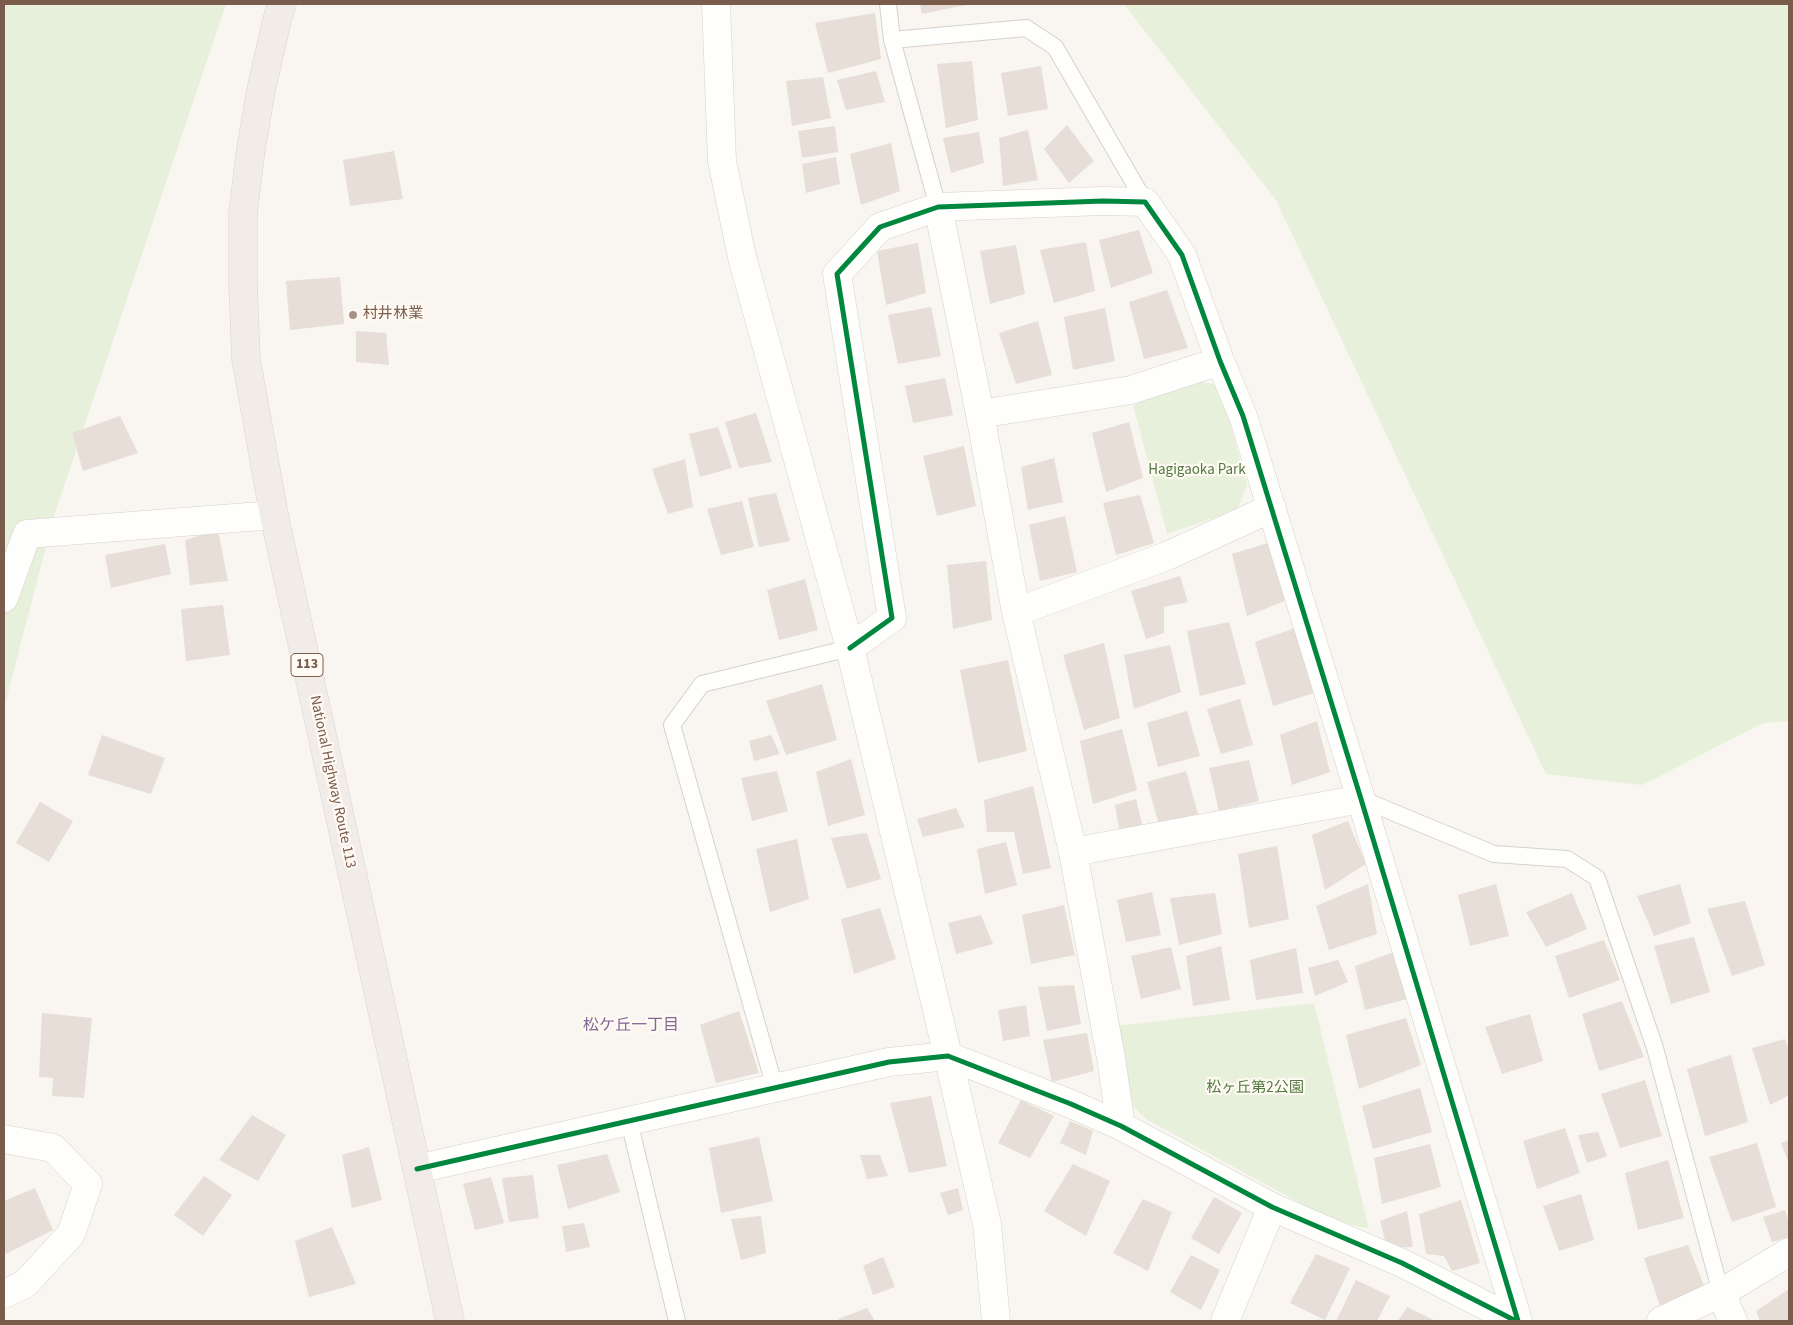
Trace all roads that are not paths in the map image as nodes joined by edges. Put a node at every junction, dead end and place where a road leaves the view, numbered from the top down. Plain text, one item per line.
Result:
1 (282, 4) edge
2 (716, 4) edge
3 (888, 4) edge
4 (892, 40) junction
5 (1145, 202) junction
6 (938, 207) junction
7 (1220, 360) junction
8 (980, 414) junction
9 (1272, 508) junction
10 (274, 515) junction
11 (4, 598) edge
12 (1016, 612) junction
13 (850, 648) junction
14 (1361, 799) junction
15 (1073, 852) junction
16 (948, 1056) junction
17 (775, 1088) junction
18 (629, 1121) junction
19 (1121, 1126) junction
20 (4, 1140) edge
21 (416, 1169) junction
22 (1272, 1207) junction
23 (1789, 1252) edge
24 (1721, 1293) junction
25 (4, 1294) edge
26 (450, 1321) edge
27 (677, 1321) edge
28 (996, 1321) edge
29 (1224, 1321) edge
30 (1517, 1321) edge
31 (1662, 1321) edge
32 (1733, 1321) edge

1 - 10 highway, National Highway Route 113 / 113
2 - 13 street
3 - 4 lane
4 - 5 lane
4 - 6 lane
5 - 6 street
5 - 7 street
6 - 8 street
6 - 13 street
7 - 8 street
7 - 9 street
8 - 12 street
9 - 12 street
9 - 14 street
10 - 11 street
10 - 21 highway, National Highway Route 113 / 113
12 - 15 street
13 - 16 street
13 - 17 lane
14 - 15 street
14 - 24 lane
14 - 30 street
15 - 19 street
16 - 17 street
16 - 19 street
16 - 28 street
17 - 18 street
18 - 21 street
18 - 27 lane
19 - 22 street
20 - 25 street
21 - 26 highway, National Highway Route 113 / 113
22 - 29 street
22 - 30 street
23 - 24 street
24 - 31 street
24 - 32 street

